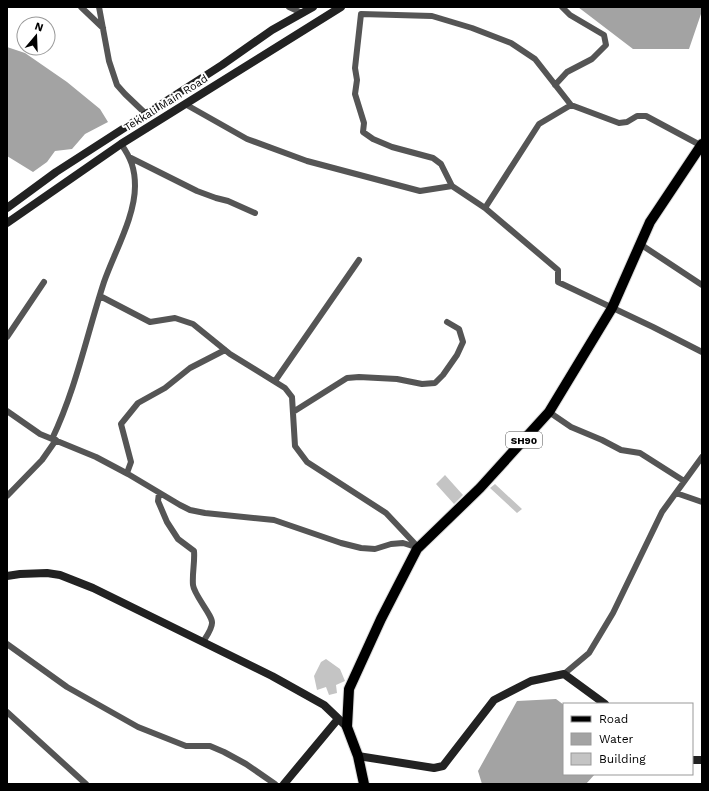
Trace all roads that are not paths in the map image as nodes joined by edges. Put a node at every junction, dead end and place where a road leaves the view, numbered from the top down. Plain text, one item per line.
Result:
1 (81, 7) edge
2 (99, 7) edge
3 (289, 7) edge
4 (313, 7) edge
5 (341, 7) edge
6 (562, 7) edge
7 (302, 13) junction
8 (103, 28) junction
9 (555, 85) junction
10 (185, 104) junction
11 (570, 105) junction
12 (146, 114) junction
13 (122, 144) junction
14 (702, 145) edge
15 (131, 158) junction
16 (452, 186) junction
17 (7, 208) edge
18 (485, 208) junction
19 (255, 213) dead end
20 (7, 223) edge
21 (640, 244) junction
22 (359, 260) dead end
23 (44, 282) dead end
24 (702, 285) edge
25 (100, 296) junction
26 (612, 308) junction
27 (447, 322) dead end
28 (7, 337) edge
29 (225, 350) junction
30 (702, 352) edge
31 (275, 381) junction
32 (7, 411) edge
33 (293, 412) junction
34 (549, 412) junction
35 (54, 439) junction
36 (702, 457) edge
37 (127, 473) junction
38 (684, 481) junction
39 (676, 492) junction
40 (159, 493) junction
41 (7, 496) edge
42 (702, 502) edge
43 (419, 548) junction
44 (7, 576) edge
45 (203, 642) junction
46 (7, 644) edge
47 (564, 674) junction
48 (604, 703) edge
49 (7, 712) edge
50 (338, 719) junction
51 (347, 727) junction
52 (358, 756) junction
53 (86, 784) edge
54 (275, 784) edge
55 (284, 784) edge
56 (364, 784) edge

1 - 8 street
2 - 8 street
3 - 7 street
4 - 7 main road, Tekkali Main Road
5 - 10 main road, Tekkali Main Road
6 - 9 street
7 - 12 main road, Tekkali Main Road
8 - 12 street
9 - 11 street
9 - 16 street
10 - 13 main road, Tekkali Main Road
10 - 16 street
11 - 14 street
11 - 18 street
12 - 17 main road, Tekkali Main Road
13 - 15 street
13 - 20 main road, Tekkali Main Road
14 - 21 main road, SH90
15 - 19 street
15 - 25 street
16 - 18 street
18 - 26 street
21 - 24 street
21 - 26 main road, SH90
22 - 31 street
23 - 28 street
25 - 29 street
25 - 35 street
26 - 30 street
26 - 34 main road, SH90
27 - 33 street
29 - 31 street
29 - 37 street
31 - 33 street
32 - 35 street
33 - 43 street
34 - 38 street
34 - 43 main road, SH90
35 - 37 street
35 - 41 street
36 - 38 street
37 - 40 street
38 - 39 street
39 - 42 street
39 - 47 street
40 - 43 street
40 - 45 street
43 - 51 main road, SH90
44 - 45 main road
45 - 50 main road
46 - 54 street
47 - 48 main road
47 - 52 main road
49 - 53 street
50 - 51 main road
50 - 55 main road
51 - 52 main road, SH90
52 - 56 main road, SH90

